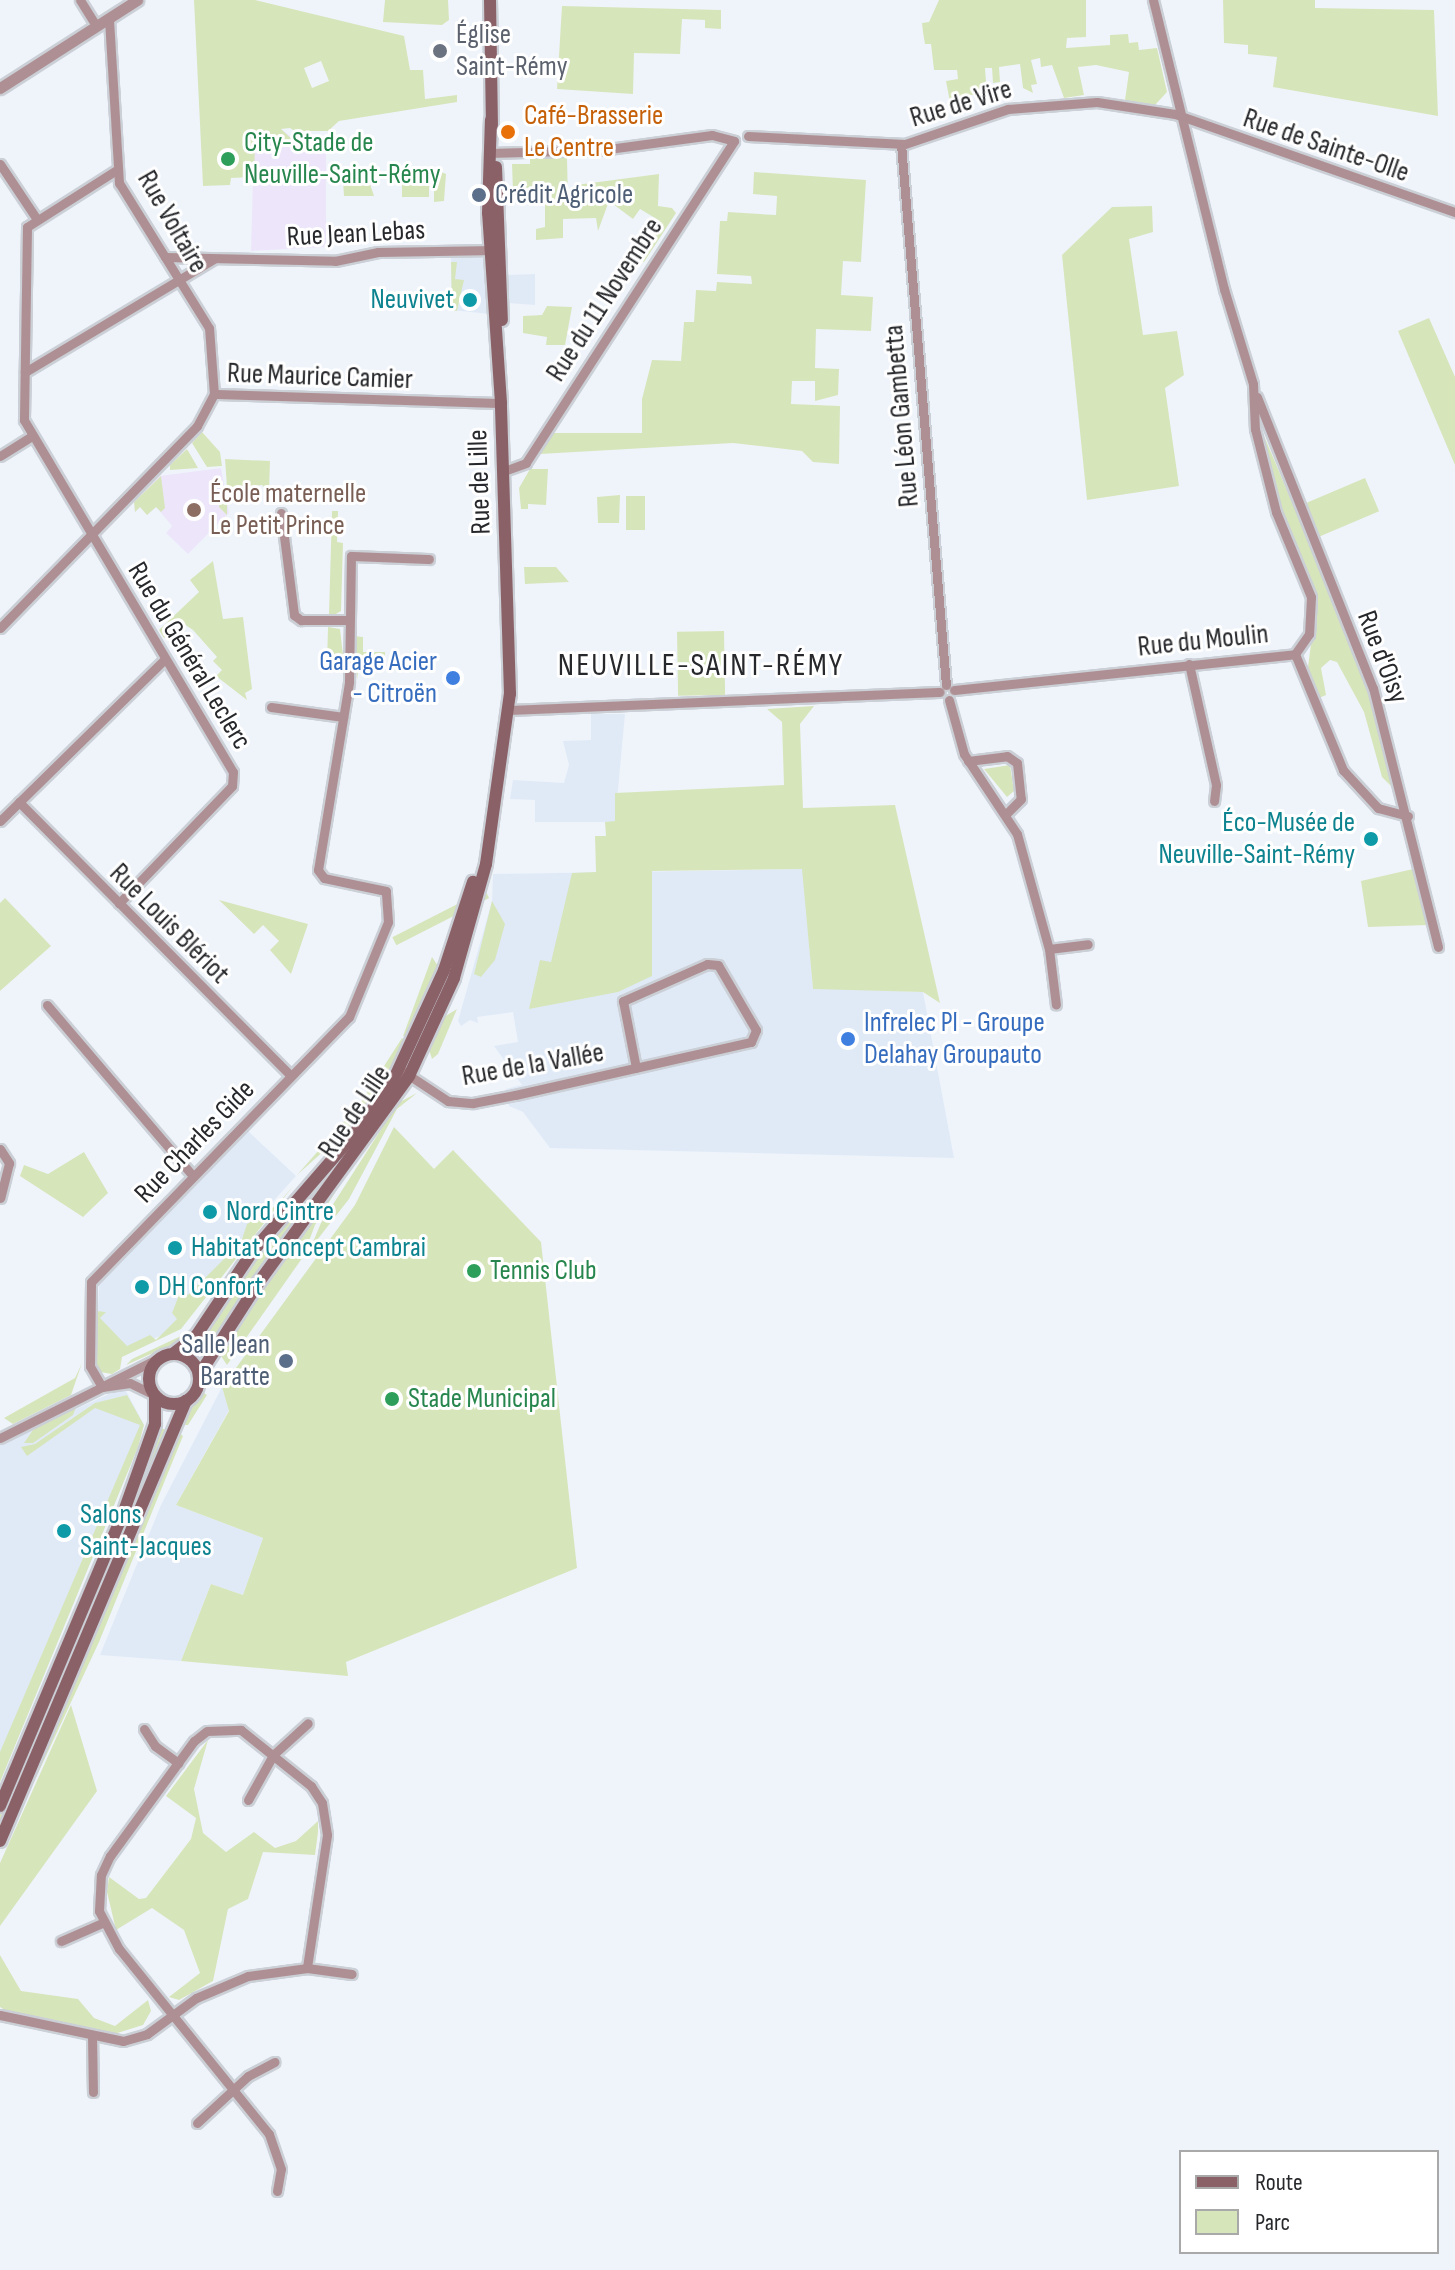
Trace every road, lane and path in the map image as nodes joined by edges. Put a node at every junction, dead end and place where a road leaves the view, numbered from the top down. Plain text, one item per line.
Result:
1 (80, 0) edge
2 (137, 0) edge
3 (490, 0) edge
4 (1153, 0) edge
5 (109, 18) junction
6 (96, 26) junction
7 (0, 88) edge
8 (1185, 119) junction
9 (748, 136) dead end
10 (901, 144) junction
11 (492, 153) junction
12 (0, 164) edge
13 (118, 169) junction
14 (1455, 212) edge
15 (36, 218) junction
16 (494, 250) junction
17 (165, 257) junction
18 (217, 258) junction
19 (179, 280) junction
20 (25, 372) junction
21 (1255, 391) junction
22 (214, 394) junction
23 (501, 403) junction
24 (31, 437) junction
25 (0, 456) edge
26 (504, 471) junction
27 (281, 513) dead end
28 (90, 535) junction
29 (429, 559) dead end
30 (349, 620) junction
31 (0, 628) edge
32 (1295, 654) junction
33 (165, 659) junction
34 (1189, 664) junction
35 (947, 689) junction
36 (271, 707) dead end
37 (508, 710) junction
38 (343, 717) junction
39 (968, 761) junction
40 (1214, 801) dead end
41 (19, 802) junction
42 (1007, 813) junction
43 (1408, 816) junction
44 (0, 821) edge
45 (119, 903) junction
46 (1088, 944) dead end
47 (1438, 947) dead end
48 (1049, 949) junction
49 (47, 1005) dead end
50 (1056, 1005) dead end
51 (636, 1068) junction
52 (404, 1073) junction
53 (290, 1075) junction
54 (0, 1149) edge
55 (193, 1176) junction
56 (0, 1198) edge
57 (174, 1353) junction
58 (157, 1359) junction
59 (199, 1375) junction
60 (102, 1387) junction
61 (154, 1395) junction
62 (186, 1401) junction
63 (0, 1438) edge
64 (308, 1723) dead end
65 (144, 1729) dead end
66 (273, 1755) junction
67 (178, 1763) junction
68 (248, 1800) dead end
69 (0, 1806) edge
70 (0, 1841) edge
71 (102, 1923) junction
72 (61, 1941) dead end
73 (307, 1968) junction
74 (352, 1974) dead end
75 (1, 2015) edge
76 (174, 2015) junction
77 (92, 2036) junction
78 (274, 2062) dead end
79 (232, 2088) junction
80 (93, 2092) dead end
81 (197, 2123) dead end
82 (277, 2191) dead end

1 - 6 street
2 - 5 street
3 - 11 main road, Rue de Lille
4 - 8 street, Rue d'Oisy
5 - 6 street
5 - 13 street, Rue Voltaire
6 - 7 street
8 - 10 street, Rue de Vire
8 - 14 street, Rue de Sainte-Olle
8 - 21 street, Rue d'Oisy
9 - 10 street, Rue de Vire
10 - 35 street, Rue Léon Gambetta
11 - 16 main road, Rue de Lille
11 - 26 street, Rue du 11 Novembre
12 - 15 street
13 - 15 street
13 - 17 street, Rue Voltaire
15 - 20 street
16 - 18 street, Rue Jean Lebas
16 - 23 main road, Rue de Lille
17 - 18 street, Rue Jean Lebas
17 - 19 street, Rue Voltaire
18 - 19 street
19 - 20 street
19 - 22 street, Rue Voltaire
20 - 24 street
21 - 32 street, Rue d'Oisy
21 - 43 street, Rue d'Oisy
22 - 23 street, Rue Maurice Camier
22 - 28 street, Rue Maurice Camier
23 - 26 main road, Rue de Lille
24 - 25 street
24 - 28 street, Rue du Général Leclerc
26 - 37 main road, Rue de Lille
27 - 30 street
28 - 31 street, Rue Maurice Camier
28 - 33 street, Rue du Général Leclerc
29 - 30 street
30 - 38 street
32 - 34 street, Rue du Moulin
32 - 43 street, Rue du Moulin
33 - 41 street
33 - 45 street, Rue du Général Leclerc
34 - 35 street, Rue du Moulin
34 - 40 street
35 - 37 street, Rue du Moulin
35 - 39 street
36 - 38 street
37 - 52 main road, Rue de Lille
38 - 53 street, Rue Charles Gide
39 - 42 street
39 - 42 street
41 - 44 street
41 - 45 street, Rue Louis Blériot
42 - 48 street
43 - 47 street, Rue d'Oisy
45 - 53 street, Rue Louis Blériot
46 - 48 street
48 - 50 street
49 - 55 street
51 - 51 street, Rue de la Vallée
51 - 52 street, Rue de la Vallée
52 - 57 main road, Rue de Lille
52 - 59 main road, Rue de Lille
53 - 55 street, Rue Charles Gide
54 - 56 street
55 - 60 street, Rue Charles Gide
57 - 58 main road
57 - 59 main road
58 - 60 street
58 - 61 main road
59 - 62 main road
60 - 61 street
60 - 63 street
61 - 62 main road
61 - 69 main road
62 - 70 main road
64 - 66 street
65 - 67 street
66 - 67 street
66 - 68 street
66 - 73 street
67 - 71 street
71 - 72 street
71 - 76 street
73 - 74 street
73 - 76 street
75 - 77 street
76 - 77 street
76 - 79 street
77 - 80 street
78 - 79 street
79 - 81 street
79 - 82 street

